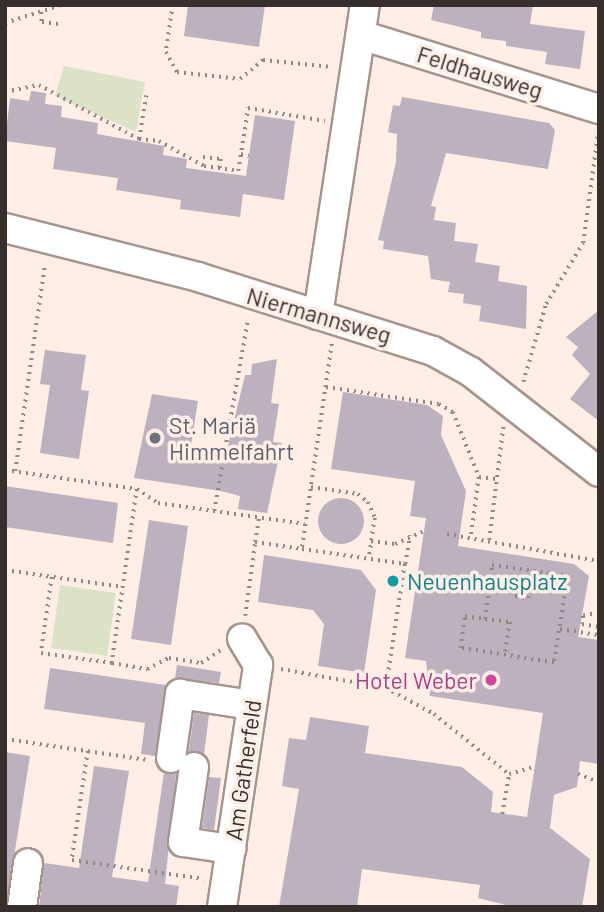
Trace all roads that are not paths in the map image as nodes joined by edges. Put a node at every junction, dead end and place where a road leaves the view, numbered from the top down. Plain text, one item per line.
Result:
1 (365, 5) edge
2 (361, 35) junction
3 (599, 109) edge
4 (5, 228) edge
5 (327, 317) junction
6 (599, 472) edge
7 (242, 638) road end
8 (252, 705) junction
9 (231, 849) junction
10 (28, 863) dead end
11 (224, 894) edge
12 (22, 907) edge

1 - 2 street
2 - 3 street, Feldhausweg
2 - 5 street
4 - 5 street, Niermannsweg
5 - 6 street, Niermannsweg
7 - 8 street, Am Gatherfeld
8 - 9 street, Am Gatherfeld
8 - 9 street
9 - 11 street, Am Gatherfeld
10 - 12 street

